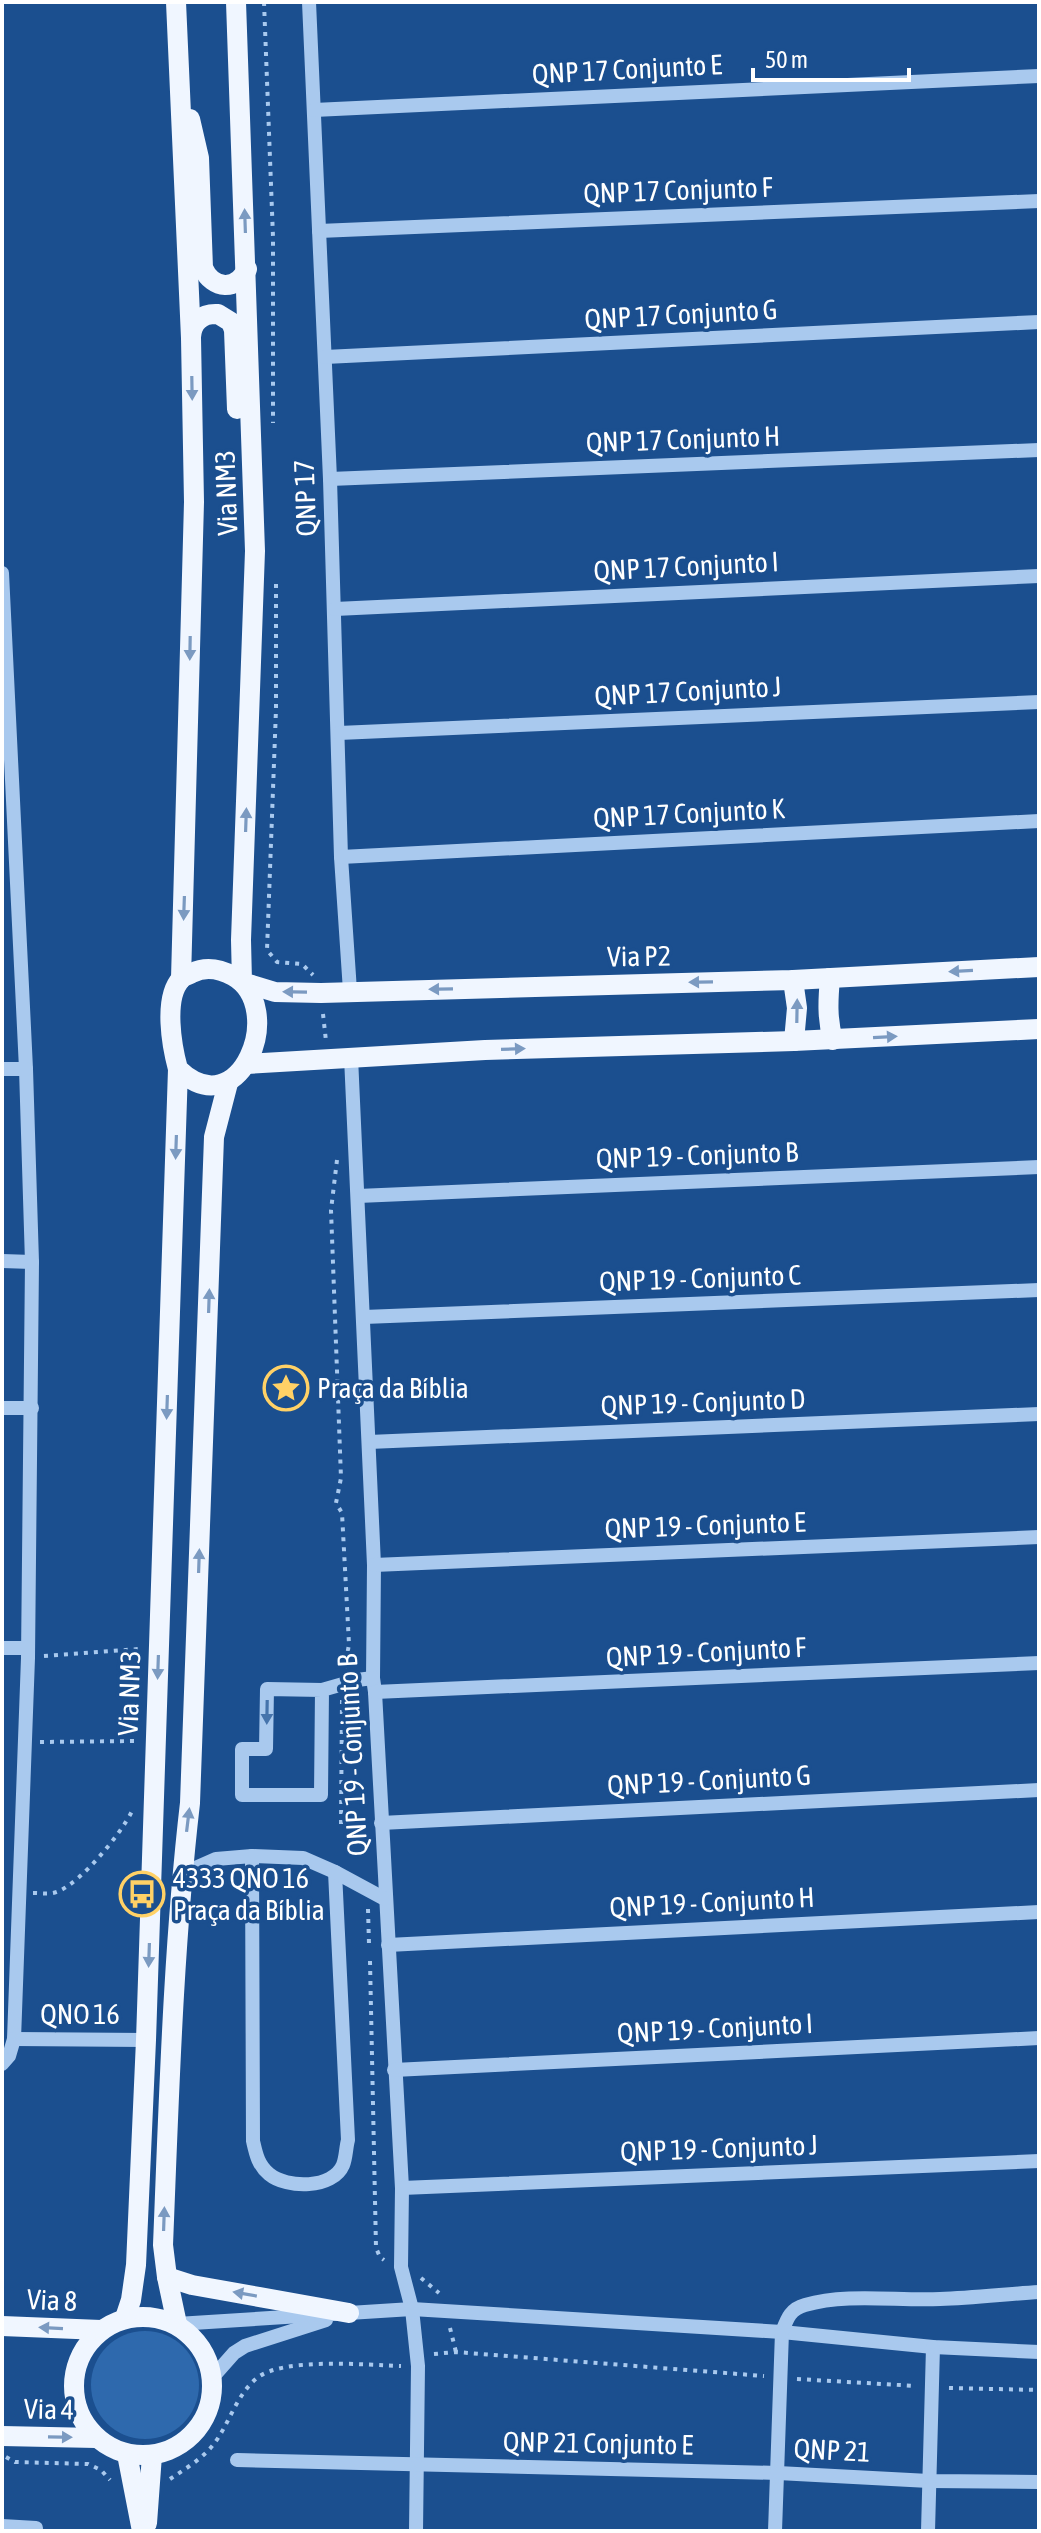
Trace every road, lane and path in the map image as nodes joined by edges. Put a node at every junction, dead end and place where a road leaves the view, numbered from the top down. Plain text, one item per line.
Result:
1 (176, 2) edge
2 (236, 2) edge
3 (264, 2) edge
4 (309, 2) edge
5 (179, 73) junction
6 (1039, 76) edge
7 (314, 110) junction
8 (1039, 201) edge
9 (319, 231) junction
10 (247, 269) junction
11 (1039, 322) edge
12 (191, 338) junction
13 (325, 357) junction
14 (273, 428) dead end
15 (1039, 450) edge
16 (330, 479) junction
17 (255, 551) junction
18 (2, 573) edge
19 (1039, 576) edge
20 (276, 585) dead end
21 (335, 609) junction
22 (1039, 702) edge
23 (339, 733) junction
24 (6, 759) edge
25 (1039, 821) edge
26 (341, 857) junction
27 (1039, 967) edge
28 (830, 978) junction
29 (181, 979) junction
30 (793, 980) junction
31 (242, 982) junction
32 (350, 991) junction
33 (321, 993) junction
34 (1039, 1029) edge
35 (833, 1040) junction
36 (794, 1041) junction
37 (351, 1057) junction
38 (328, 1059) junction
39 (247, 1064) junction
40 (2, 1069) edge
41 (26, 1069) junction
42 (178, 1069) junction
43 (228, 1083) junction
44 (337, 1156) dead end
45 (1039, 1167) edge
46 (358, 1196) junction
47 (2, 1261) edge
48 (32, 1262) junction
49 (1039, 1290) edge
50 (364, 1317) junction
51 (2, 1408) edge
52 (32, 1408) junction
53 (1039, 1414) edge
54 (369, 1442) junction
55 (1039, 1537) edge
56 (374, 1565) junction
57 (2, 1648) edge
58 (141, 1648) dead end
59 (28, 1653) junction
60 (1039, 1663) edge
61 (342, 1683) junction
62 (374, 1685) junction
63 (322, 1690) junction
64 (138, 1741) dead end
65 (25, 1742) junction
66 (1039, 1790) edge
67 (137, 1801) dead end
68 (375, 1824) junction
69 (252, 1856) junction
70 (335, 1872) junction
71 (182, 1874) junction
72 (2, 1879) edge
73 (19, 1886) junction
74 (385, 1899) junction
75 (1039, 1912) edge
76 (388, 1945) junction
77 (1039, 2038) edge
78 (14, 2039) junction
79 (146, 2040) junction
80 (2, 2064) edge
81 (394, 2070) junction
82 (1039, 2161) edge
83 (402, 2188) junction
84 (167, 2277) junction
85 (1039, 2292) edge
86 (412, 2309) junction
87 (349, 2313) junction
88 (125, 2318) junction
89 (177, 2324) junction
90 (2, 2326) edge
91 (101, 2330) junction
92 (782, 2332) junction
93 (933, 2347) junction
94 (1039, 2352) edge
95 (418, 2366) junction
96 (782, 2378) junction
97 (211, 2379) junction
98 (932, 2387) junction
99 (1039, 2390) edge
100 (2, 2436) edge
101 (96, 2438) junction
102 (2, 2452) edge
103 (127, 2454) junction
104 (152, 2455) junction
105 (237, 2460) dead end
106 (418, 2465) junction
107 (778, 2473) junction
108 (929, 2481) junction
109 (1039, 2482) edge
110 (142, 2494) junction
111 (2, 2526) edge
112 (36, 2528) dead end
113 (144, 2531) edge
114 (416, 2531) edge
115 (775, 2531) edge
116 (928, 2531) edge

1 - 5 main road, Via NM3
10 -> 2 main road, Via NM3
3 - 14 path
4 - 7 street, QNP 17
5 - 10 main road
5 - 12 main road, Via NM3
6 - 7 street, QNP 17 Conjunto E
7 - 9 street, QNP 17
8 - 9 street, QNP 17 Conjunto F
9 - 13 street, QNP 17
10 - 17 main road, Via NM3
11 - 13 street, QNP 17 Conjunto G
12 - 17 main road
12 -> 29 main road, Via NM3
13 - 16 street, QNP 17
15 - 16 street, QNP 17 Conjunto H
16 - 21 street, QNP 17
31 -> 17 main road, Via NM3
18 - 24 street, QNO 16
19 - 21 street, QNP 17 Conjunto I
20 - 33 path
21 - 23 street, QNP 17
22 - 23 street, QNP 17 Conjunto J
23 - 26 street, QNP 17
24 - 41 street, QNO 16
25 - 26 street, QNP 17 Conjunto K
26 - 32 street, QNP 17
27 -> 28 main road, Via P2
28 - 30 main road, Via P2
28 - 35 main road
29 - 31 main road
29 - 42 main road
30 -> 32 main road, Via P2
36 -> 30 main road
33 -> 31 main road, Via P2
31 - 39 main road
32 - 33 main road, Via P2
33 - 38 path
35 -> 34 main road
35 - 36 main road
37 -> 36 main road
37 - 38 main road
37 - 46 street, QNP 19 - Conjunto B
38 - 39 main road
39 - 43 main road
40 - 41 street
41 - 48 street, QNO 16
42 - 43 main road
42 -> 79 main road, Via NM3
71 -> 43 main road
44 - 61 path
45 - 46 street, QNP 19 - Conjunto B
46 - 50 street, QNP 19 - Conjunto B
47 - 48 street
48 - 52 street, QNO 16
49 - 50 street, QNP 19 - Conjunto C
50 - 54 street, QNP 19 - Conjunto B
51 - 52 street
52 - 59 street, QNO 16
53 - 54 street, QNP 19 - Conjunto D
54 - 56 street, QNP 19 - Conjunto B
55 - 56 street, QNP 19 - Conjunto E
56 - 62 street, QNP 19 - Conjunto B
57 - 59 street
58 - 59 path
59 - 65 street, QNO 16
60 - 62 street, QNP 19 - Conjunto F
61 - 62 street, QNP 19 - Conjunto F
61 - 63 street, QNP 19 - Conjunto F
61 - 68 path
62 - 68 street, QNP 19 - Conjunto B
63 -> 63 street
64 - 65 path
65 - 73 street, QNO 16
66 - 68 street, QNP 19 - Conjunto G
67 - 73 path
68 - 74 street, QNP 19 - Conjunto B
69 - 70 street
69 - 70 street
69 - 71 street
70 - 74 street
84 -> 71 main road
72 - 73 street
73 - 78 street, QNO 16
74 - 76 street, QNP 19 - Conjunto B
75 - 76 street, QNP 19 - Conjunto H
76 - 81 street, QNP 19 - Conjunto B
77 - 81 street, QNP 19 - Conjunto I
78 - 79 street, QNO 16
78 - 80 street, QNO 16
79 - 88 main road, Via NM3
81 - 83 street, QNP 19 - Conjunto B
82 - 83 street, QNP 19 - Conjunto J
83 - 86 street, QNP 19 - Conjunto B
87 -> 84 main road
84 - 89 main road
85 - 92 street
86 - 87 street
86 - 92 street
86 - 95 street
87 - 89 street
87 - 97 street
88 - 89 main road
88 - 91 main road
89 - 97 main road
91 -> 90 main road, Via 8
91 - 101 main road
92 - 93 street
92 - 96 street, QNP 21
93 - 94 street
93 - 98 street
95 - 96 path
95 - 106 street
95 - 110 path
96 - 98 path
96 - 107 street, QNP 21
97 - 104 main road
98 - 99 path
98 - 108 street
100 -> 101 main road, Via 4
101 - 103 main road
102 - 110 path
103 - 104 main road
103 - 110 main road
104 - 110 main road
105 - 106 street, QNP 21 Conjunto E
106 - 107 street, QNP 21 Conjunto E
106 - 114 street
107 - 108 street, QNP 21
107 - 115 street
108 - 109 street, QNP 21
108 - 116 street
110 - 113 main road
111 - 112 street

